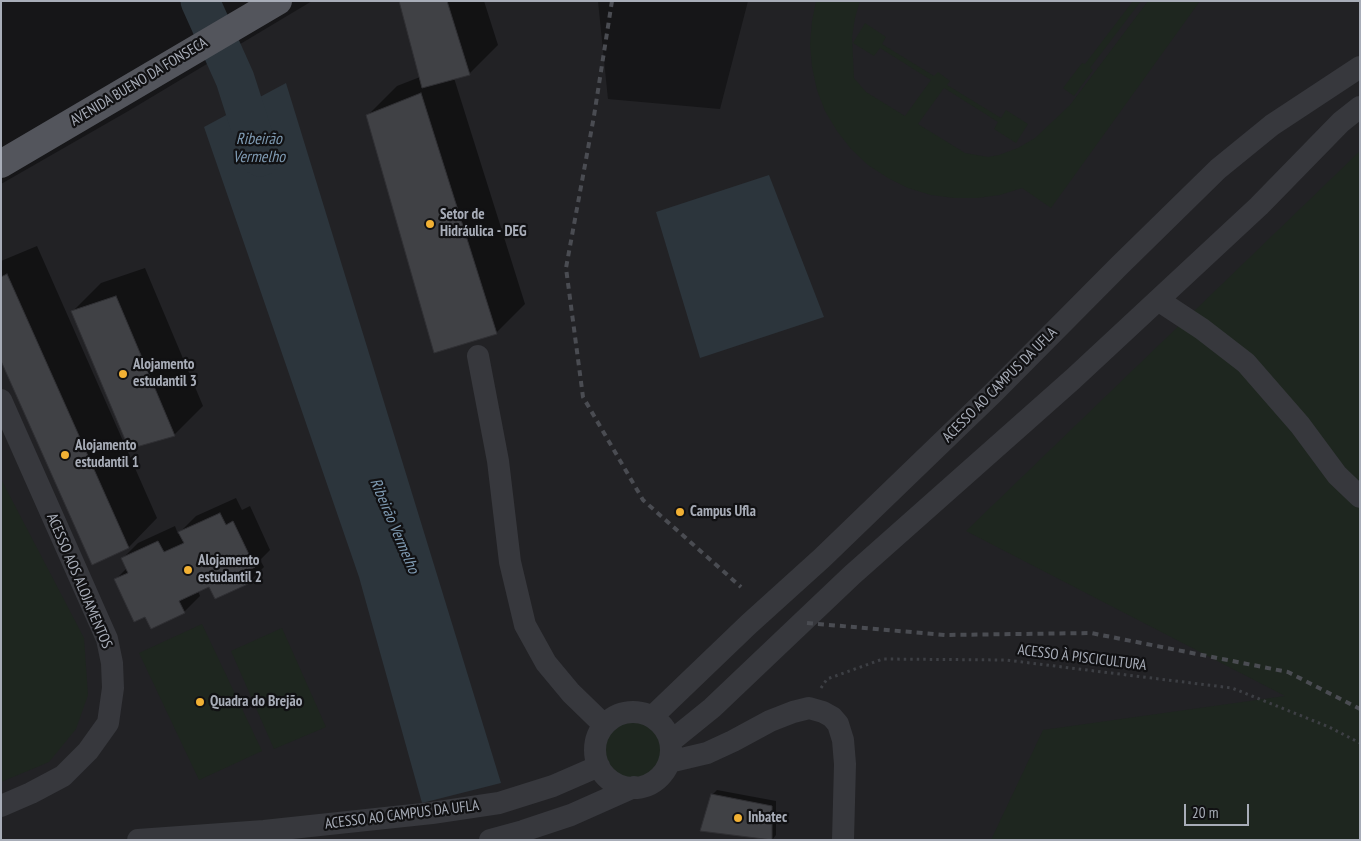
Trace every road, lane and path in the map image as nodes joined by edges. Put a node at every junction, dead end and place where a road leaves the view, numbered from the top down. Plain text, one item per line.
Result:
1 (277, 2) edge
2 (1360, 67) edge
3 (1360, 107) edge
4 (1, 164) edge
5 (1158, 300) junction
6 (478, 356) dead end
7 (1, 400) edge
8 (1360, 497) edge
9 (809, 708) junction
10 (652, 717) junction
11 (604, 725) junction
12 (1360, 743) edge
13 (669, 752) junction
14 (599, 766) junction
15 (634, 788) junction
16 (1, 806) edge
17 (138, 840) edge
18 (490, 840) edge
19 (843, 840) edge

1 - 4 main road, AVENIDA BUENO DA FONSECA
2 - 10 street, ACESSO AO CAMPUS DA UFLA
3 - 5 street
5 - 8 street
5 - 13 street
6 - 11 street
7 - 16 street, ACESSO AOS ALOJAMENTOS
9 - 12 path, ACESSO À PISCICULTURA
9 - 13 street
9 - 19 street
10 - 11 street
10 - 13 street
11 - 14 street
13 - 15 street
14 - 15 street
14 - 17 street, ACESSO AO CAMPUS DA UFLA
15 - 18 street

